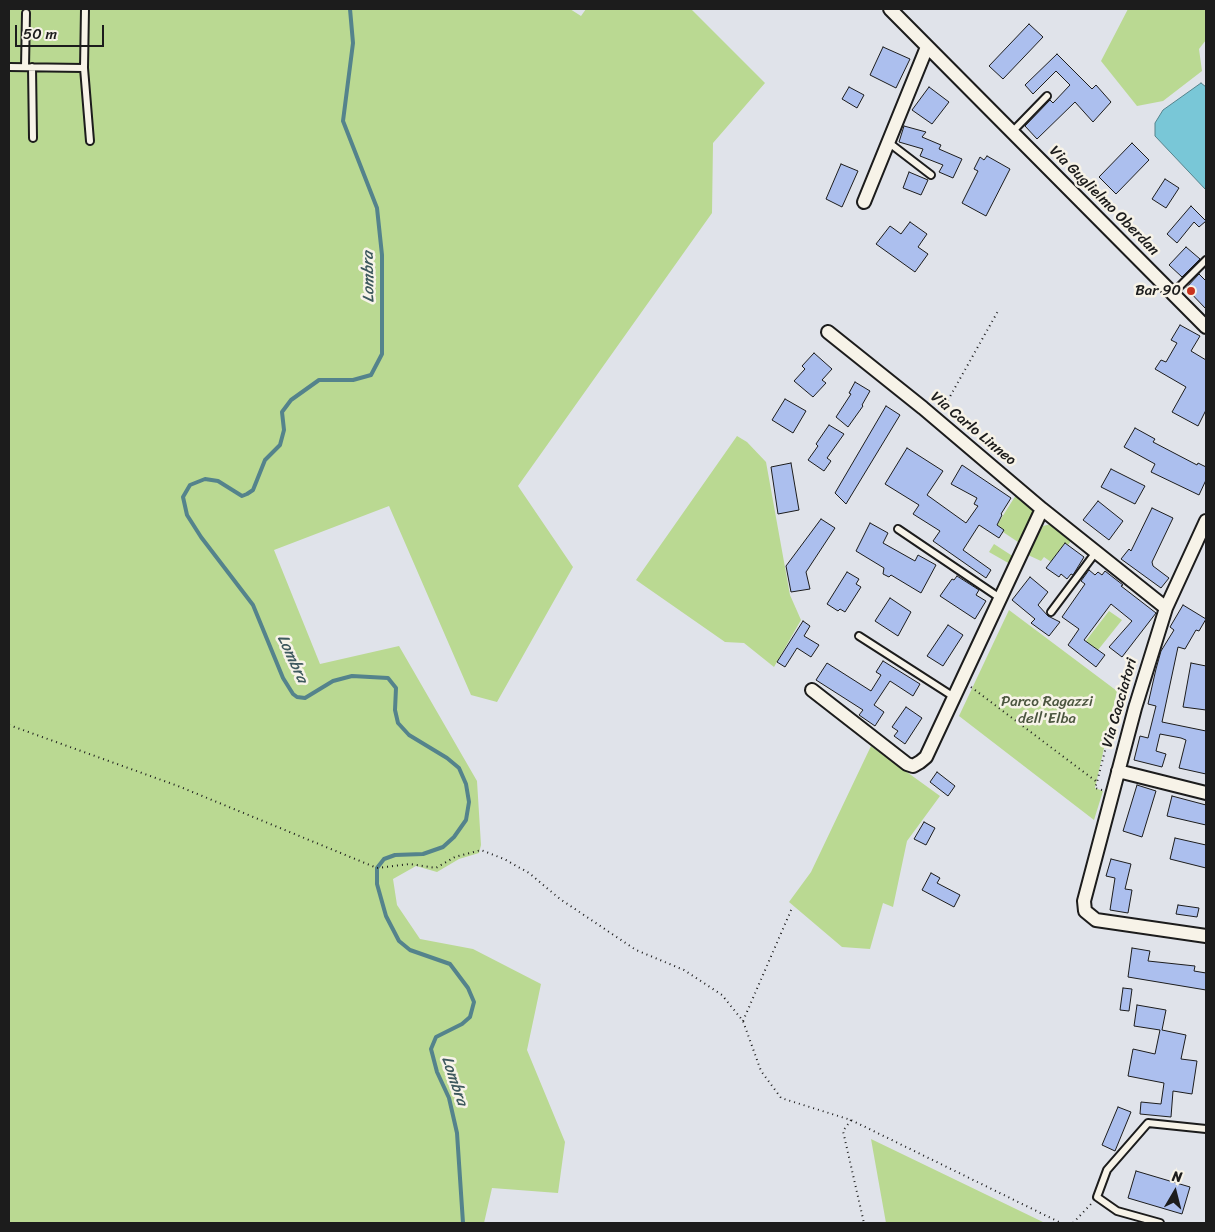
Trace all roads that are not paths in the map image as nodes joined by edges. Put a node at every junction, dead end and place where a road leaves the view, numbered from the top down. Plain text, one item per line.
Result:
1 (85, 9) edge
2 (896, 11) edge
3 (26, 13) dead end
4 (927, 47) junction
5 (9, 67) edge
6 (28, 67) junction
7 (84, 68) junction
8 (1047, 96) dead end
9 (1012, 132) junction
10 (33, 138) dead end
11 (90, 141) dead end
12 (888, 142) junction
13 (931, 175) dead end
14 (864, 202) dead end
15 (1206, 260) edge
16 (1172, 294) junction
17 (1206, 327) edge
18 (828, 332) dead end
19 (1042, 509) junction
20 (1206, 521) edge
21 (898, 529) dead end
22 (1096, 552) junction
23 (1002, 598) junction
24 (1166, 608) junction
25 (1051, 612) dead end
26 (860, 636) dead end
27 (812, 690) dead end
28 (954, 697) junction
29 (1118, 771) junction
30 (1206, 793) edge
31 (1206, 936) edge
32 (1206, 1130) edge
33 (1160, 1223) edge

1 - 7 lane
2 - 4 street, Via Guglielmo Oberdan
3 - 6 lane
4 - 9 street, Via Guglielmo Oberdan
4 - 12 street
5 - 6 lane
6 - 7 lane
6 - 10 lane
7 - 11 lane
8 - 9 lane
9 - 16 street, Via Guglielmo Oberdan
12 - 13 lane
12 - 14 street
15 - 16 lane
16 - 17 street, Via Guglielmo Oberdan
18 - 19 street, Via Carlo Linneo
19 - 22 street, Via Carlo Linneo
19 - 23 street
20 - 24 street, Via Cacciatori
21 - 23 lane
22 - 24 street, Via Carlo Linneo
22 - 25 lane
23 - 28 street
24 - 29 street, Via Cacciatori
26 - 28 lane
27 - 28 street
29 - 30 street
29 - 31 street, Via Cacciatori
32 - 33 lane

